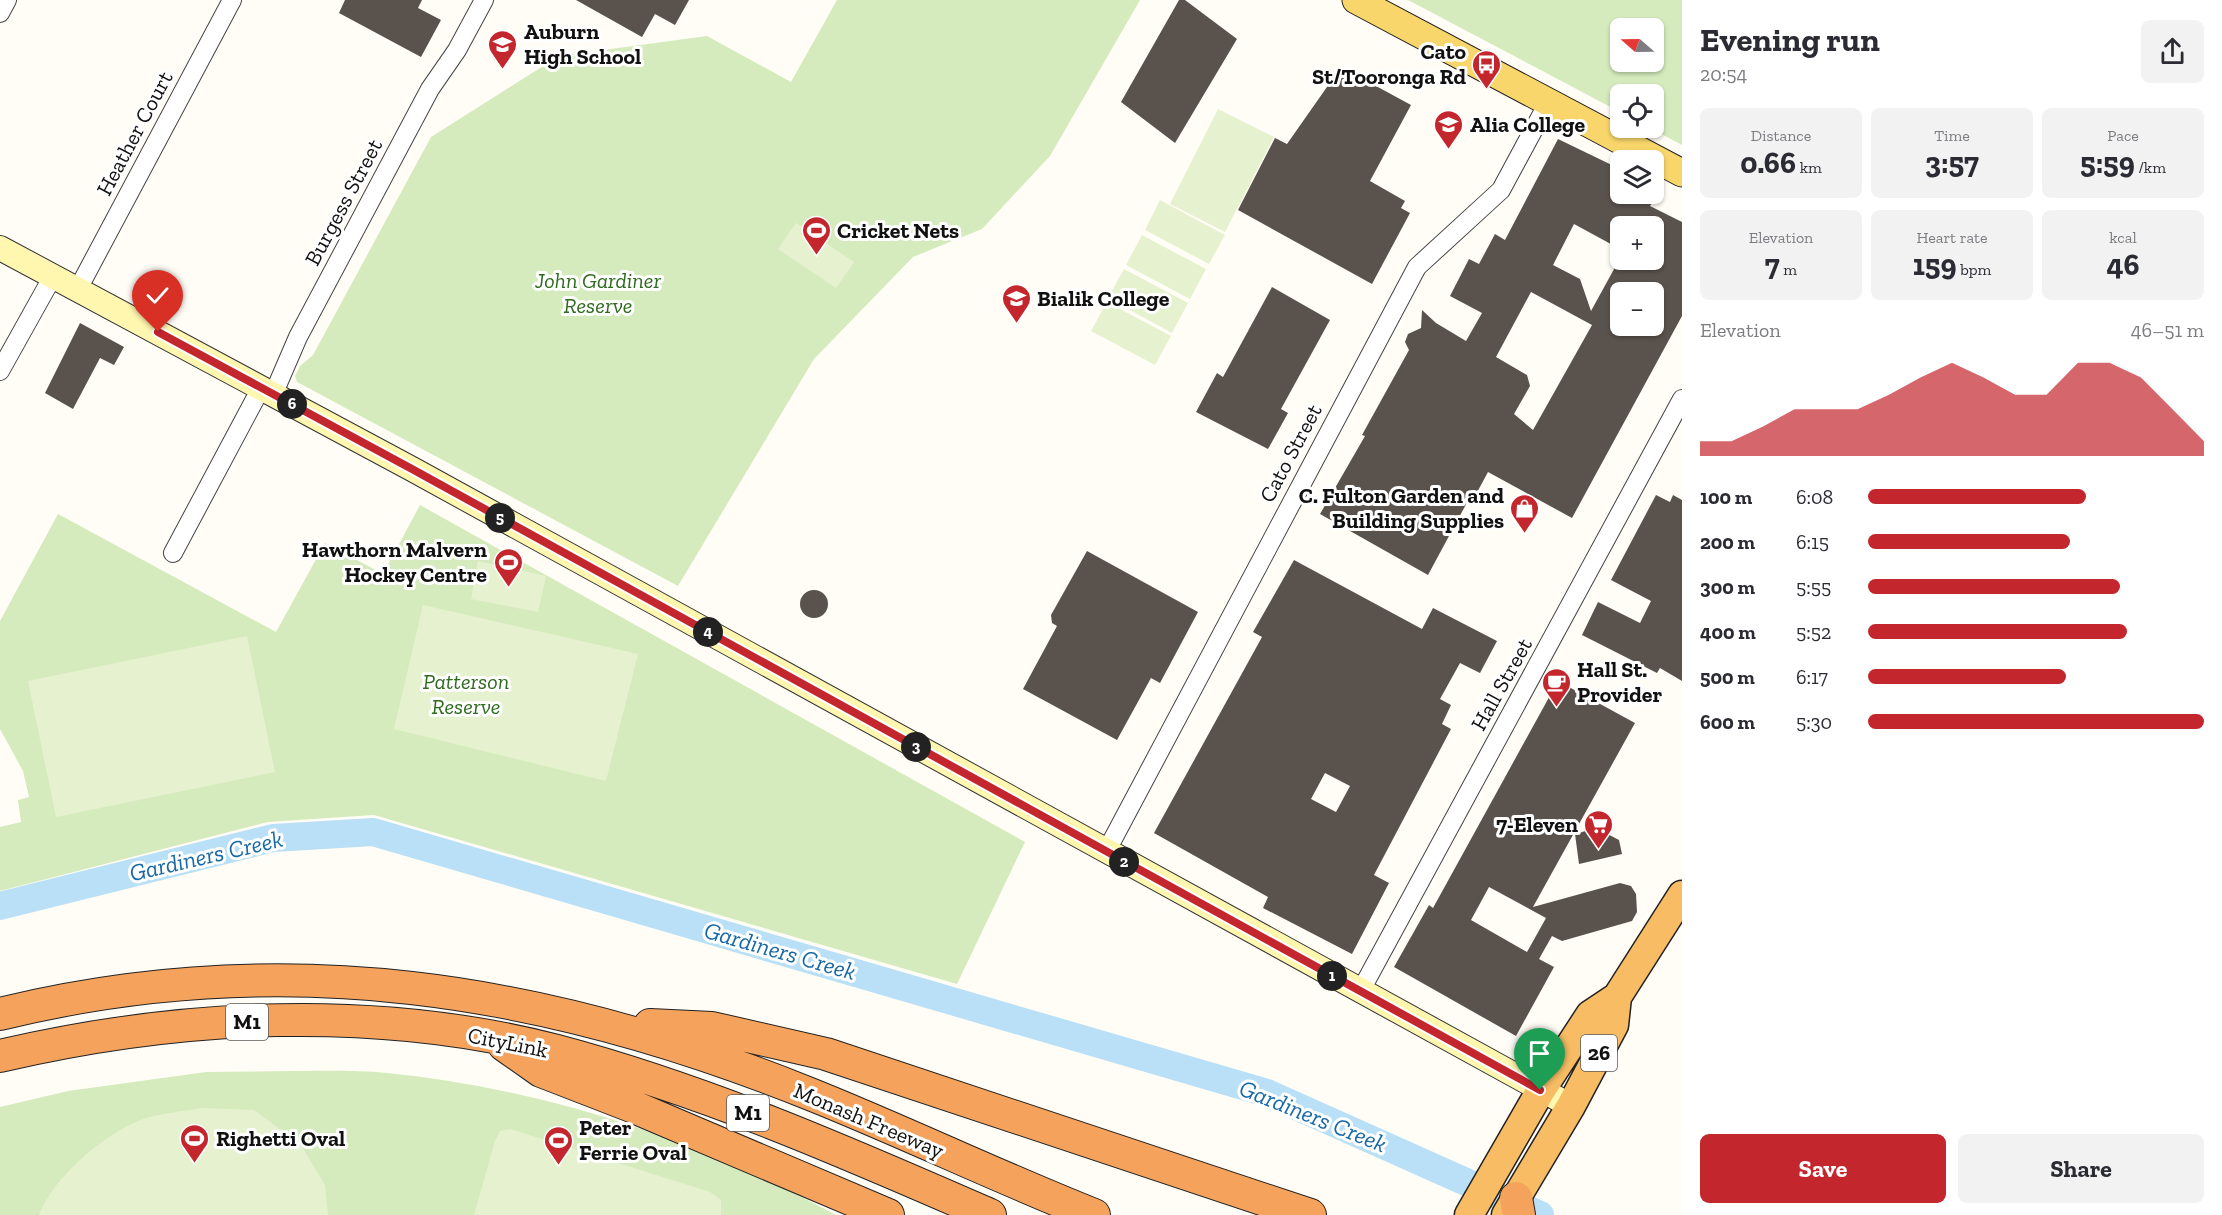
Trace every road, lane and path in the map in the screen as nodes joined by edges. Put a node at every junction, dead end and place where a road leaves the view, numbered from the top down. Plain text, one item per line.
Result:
1 (7, 0) edge
2 (232, 0) edge
3 (472, 0) edge
4 (484, 0) edge
5 (1359, 1) edge
6 (0, 14) edge
7 (430, 89) junction
8 (1549, 101) junction
9 (1682, 173) edge
10 (0, 248) edge
11 (53, 276) junction
12 (78, 289) junction
13 (0, 371) edge
14 (266, 391) junction
15 (1682, 399) edge
16 (173, 553) dead end
17 (1106, 852) junction
18 (1682, 895) edge
19 (1360, 992) junction
20 (1617, 997) junction
21 (0, 1014) edge
22 (607, 1024) junction
23 (496, 1039) junction
24 (0, 1056) edge
25 (1540, 1090) junction
26 (1571, 1106) junction
27 (1518, 1200) edge
28 (888, 1215) edge
29 (990, 1215) edge
30 (1094, 1215) edge
31 (1310, 1215) edge
32 (1469, 1215) edge

1 - 6 street
2 - 12 street, Heather Court
3 - 7 street, Burgess Street
4 - 7 street, Burgess Street
5 - 8 main road
7 - 14 street, Burgess Street
8 - 9 main road
8 - 17 street, Cato Street
10 - 11 main road
11 - 12 main road
11 - 13 street
12 - 14 main road
14 - 16 street, Burgess Street
14 - 17 main road
15 - 19 street, Hall Street
17 - 19 main road
18 - 20 highway, 26
19 - 25 main road
20 - 25 highway, 26
20 - 26 highway, 26
21 - 22 highway, CityLink / M1
22 - 30 highway, Monash Freeway / M1
22 - 31 highway
23 - 24 highway, CityLink / M1
23 - 28 highway
23 - 29 highway, CityLink / M1
25 - 26 main road
25 - 32 highway, 26
26 - 27 highway, 26

